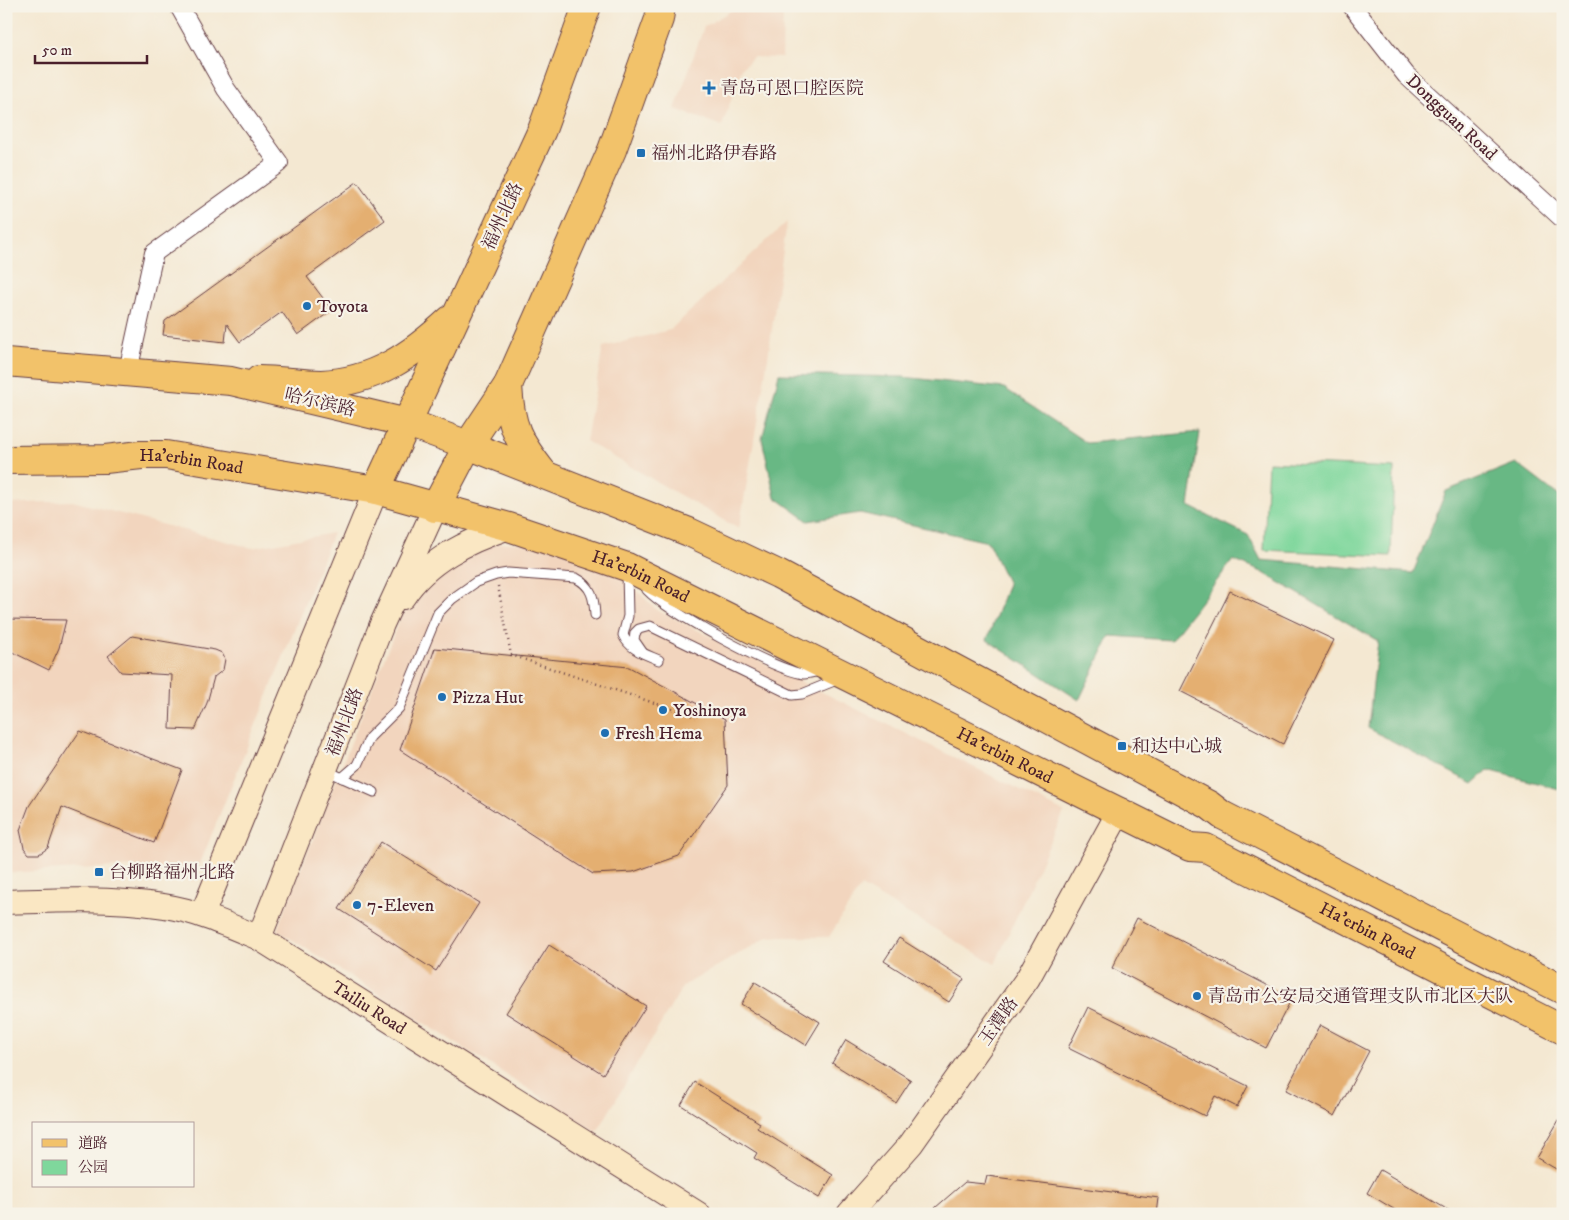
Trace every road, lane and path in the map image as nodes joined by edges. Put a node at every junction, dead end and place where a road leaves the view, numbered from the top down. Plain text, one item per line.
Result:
1 (178, 6) edge
2 (587, 6) edge
3 (661, 6) edge
4 (1352, 6) edge
5 (1563, 219) edge
6 (456, 314) junction
7 (6, 362) edge
8 (128, 371) junction
9 (231, 381) junction
10 (508, 385) junction
11 (408, 423) junction
12 (468, 444) junction
13 (6, 460) edge
14 (544, 474) junction
15 (376, 490) junction
16 (435, 508) junction
17 (508, 527) junction
18 (627, 567) junction
19 (496, 575) junction
20 (596, 615) dead end
21 (382, 624) junction
22 (643, 653) junction
23 (659, 660) dead end
24 (840, 672) junction
25 (696, 717) dead end
26 (333, 774) junction
27 (374, 792) dead end
28 (1120, 810) junction
29 (6, 902) edge
30 (202, 915) junction
31 (259, 938) junction
32 (1563, 990) edge
33 (1563, 1030) edge
34 (698, 1214) edge
35 (849, 1214) edge

1 - 8 street
2 - 6 main road, 福州北路
3 - 10 main road
4 - 5 street, Dongguan Road
6 - 9 main road
6 - 11 main road, 福州北路
7 - 8 main road
8 - 9 main road
9 - 11 main road, 哈尔滨路
10 - 12 main road
10 - 14 main road
11 - 12 main road, 哈尔滨路
11 - 15 main road, 福州北路
12 - 14 main road, Ha'erbin Road
12 - 16 main road
13 - 15 main road, Ha'erbin Road
14 - 32 main road, Ha'erbin Road
15 - 16 main road, Ha'erbin Road
15 - 30 street
16 - 17 main road, Ha'erbin Road
16 - 21 street, 福州北路
17 - 18 main road, Ha'erbin Road
17 - 21 street
18 - 22 lane
18 - 24 main road, Ha'erbin Road
19 - 20 lane
19 - 25 path
19 - 26 lane
21 - 26 street, 福州北路
22 - 23 lane
22 - 24 lane
24 - 28 main road, Ha'erbin Road
26 - 27 lane
26 - 31 street, 福州北路
28 - 33 main road, Ha'erbin Road
28 - 35 street, 玉潭路
29 - 30 street, Tailiu Road
30 - 31 street, Tailiu Road
31 - 34 street, Tailiu Road

